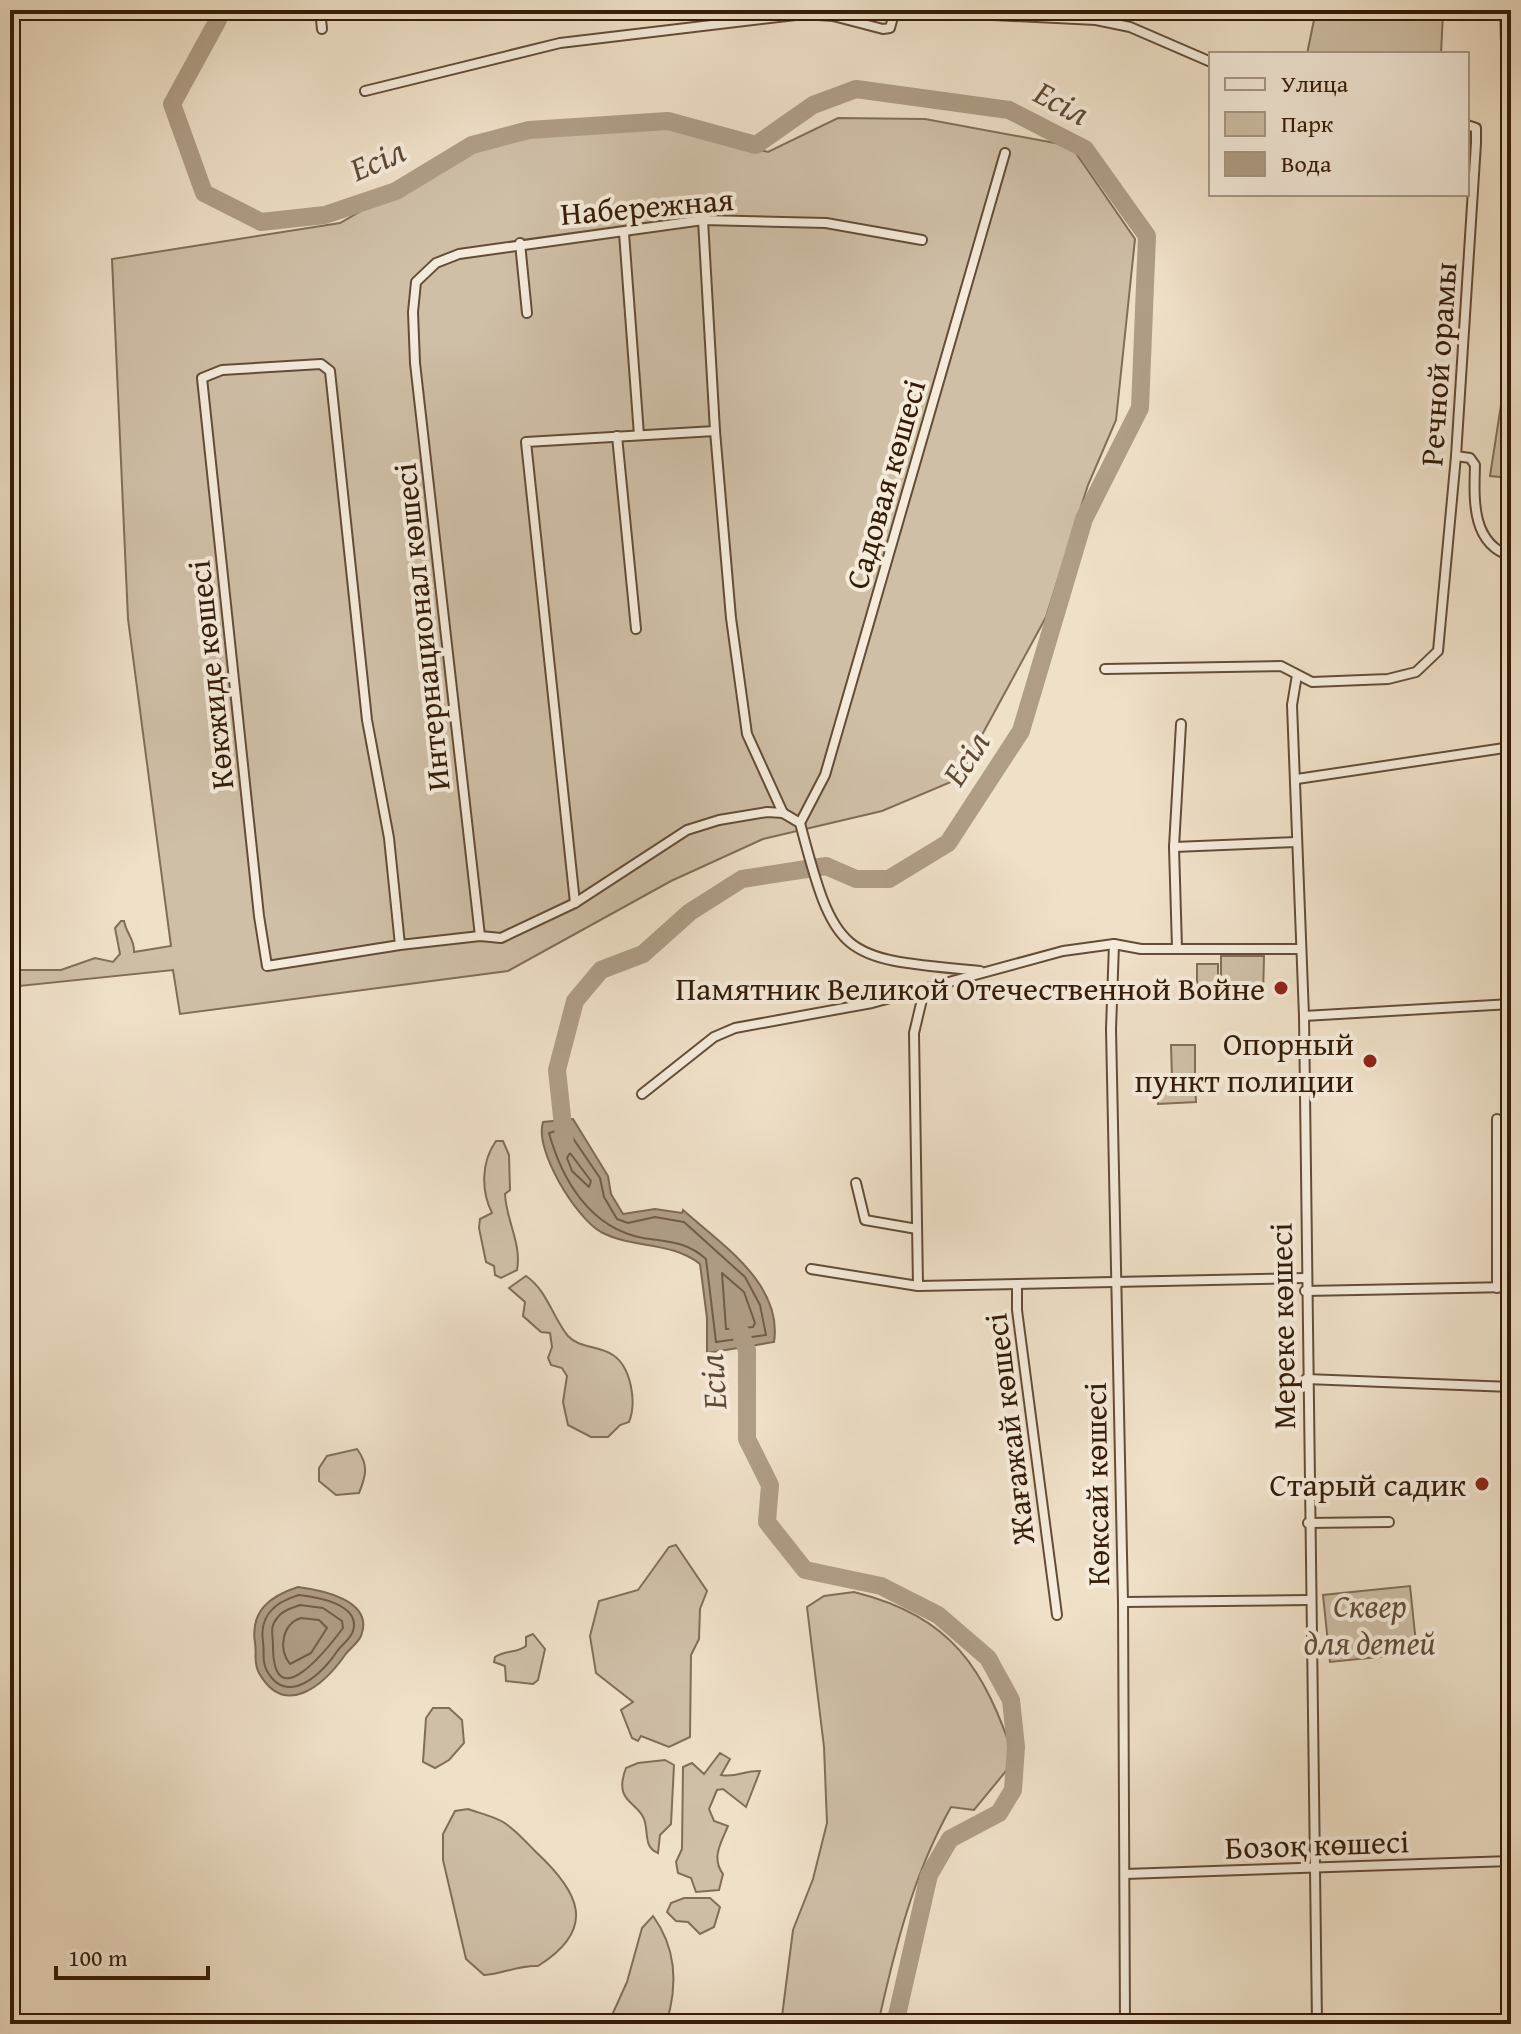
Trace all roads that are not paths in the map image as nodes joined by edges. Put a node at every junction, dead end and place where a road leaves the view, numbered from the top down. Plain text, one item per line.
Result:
1 (320, 10) edge
2 (894, 10) edge
3 (322, 29) dead end
4 (1209, 61) edge
5 (365, 91) dead end
6 (1469, 126) edge
7 (1005, 153) dead end
8 (703, 220) junction
9 (624, 233) junction
10 (922, 240) dead end
11 (520, 243) junction
12 (413, 312) joint
13 (527, 313) dead end
14 (715, 431) junction
15 (639, 435) junction
16 (617, 436) junction
17 (1456, 456) junction
18 (1511, 556) edge
19 (636, 629) dead end
20 (1105, 669) dead end
21 (1297, 675) junction
22 (1181, 724) dead end
23 (1511, 747) edge
24 (1297, 779) junction
25 (783, 813) junction
26 (800, 823) junction
27 (1297, 842) junction
28 (1174, 847) junction
29 (575, 903) junction
30 (480, 936) junction
31 (1114, 944) junction
32 (400, 945) junction
33 (1177, 948) junction
34 (1299, 949) junction
35 (980, 971) junction
36 (924, 991) junction
37 (1511, 1004) edge
38 (1304, 1016) junction
39 (642, 1094) dead end
40 (1497, 1119) dead end
41 (856, 1183) dead end
42 (917, 1229) junction
43 (811, 1269) dead end
44 (1305, 1278) junction
45 (1116, 1280) junction
46 (1017, 1285) junction
47 (918, 1286) junction
48 (1511, 1287) edge
49 (1497, 1288) junction
50 (1305, 1291) junction
51 (1306, 1379) junction
52 (1511, 1387) edge
53 (1389, 1522) dead end
54 (1308, 1523) junction
55 (1309, 1600) junction
56 (1123, 1602) junction
57 (1057, 1615) dead end
58 (1511, 1861) edge
59 (1313, 1868) junction
60 (1125, 1874) junction
61 (1125, 2024) edge
62 (1317, 2024) edge

1 - 3 street
2 - 4 street
2 - 5 street
6 - 17 street, Речной орамы
7 - 26 street, Садовая көшесі
8 - 9 street, Набережная
8 - 10 street, Набережная
8 - 14 street
9 - 11 street, Набережная
9 - 15 street
11 - 12 street, Набережная
11 - 13 street
12 - 30 street, Интернационал көшесі
14 - 15 street
14 - 25 street
15 - 16 street
16 - 19 street
16 - 29 street
17 - 18 street
17 - 21 street, Речной орамы
20 - 21 street, Речной орамы
21 - 24 street, Мереке көшесі
22 - 28 street
23 - 24 street
24 - 27 street, Мереке көшесі
25 - 26 street
25 - 29 street
26 - 35 street
27 - 28 street
27 - 34 street, Мереке көшесі
28 - 33 street
29 - 30 street
30 - 32 street
31 - 33 street
31 - 35 street
31 - 45 street, Көксай көшесі
32 - 32 street, Көкжиде көшесі
33 - 34 street
34 - 38 street, Мереке көшесі
35 - 36 street
36 - 39 street
36 - 42 street
37 - 38 street
38 - 44 street, Мереке көшесі
40 - 49 street
41 - 42 street
42 - 47 street
43 - 47 street, Жағажай көшесі
44 - 45 street, Жағажай көшесі
44 - 50 street, Мереке көшесі
45 - 46 street, Жағажай көшесі
45 - 56 street, Көксай көшесі
46 - 47 street, Жағажай көшесі
46 - 57 street, Жағажай көшесі
48 - 49 street
49 - 50 street
50 - 51 street, Мереке көшесі
51 - 52 street
51 - 54 street, Мереке көшесі
53 - 54 street
54 - 55 street, Мереке көшесі
55 - 56 street
55 - 59 street, Мереке көшесі
56 - 60 street, Көксай көшесі
58 - 59 street, Бозоқ көшесі
59 - 60 street, Бозоқ көшесі
59 - 62 street, Мереке көшесі
60 - 61 street, Көксай көшесі

